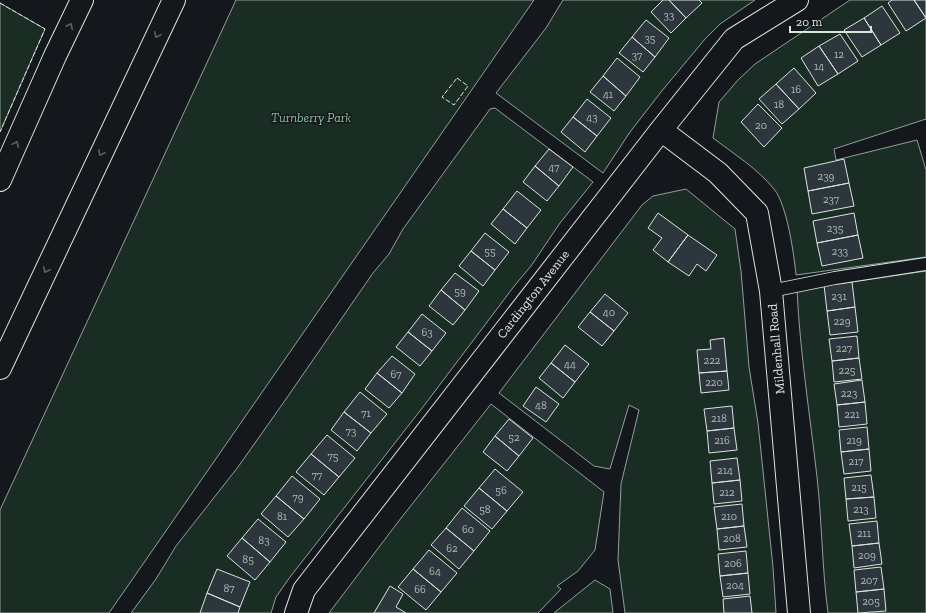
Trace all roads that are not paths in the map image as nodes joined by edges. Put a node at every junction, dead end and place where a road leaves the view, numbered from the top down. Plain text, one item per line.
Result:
1 (82, 0) edge
2 (174, 0) edge
3 (797, 0) edge
4 (661, 130) junction
5 (0, 180) edge
6 (926, 264) edge
7 (771, 291) junction
8 (0, 368) edge
9 (296, 613) edge
10 (799, 613) edge

5 -> 1 main road
2 -> 8 main road
3 - 4 main road, Cardington Avenue
4 - 7 main road, Mildenhall Road
4 - 9 main road, Cardington Avenue
6 - 7 lane
7 - 10 main road, Mildenhall Road

